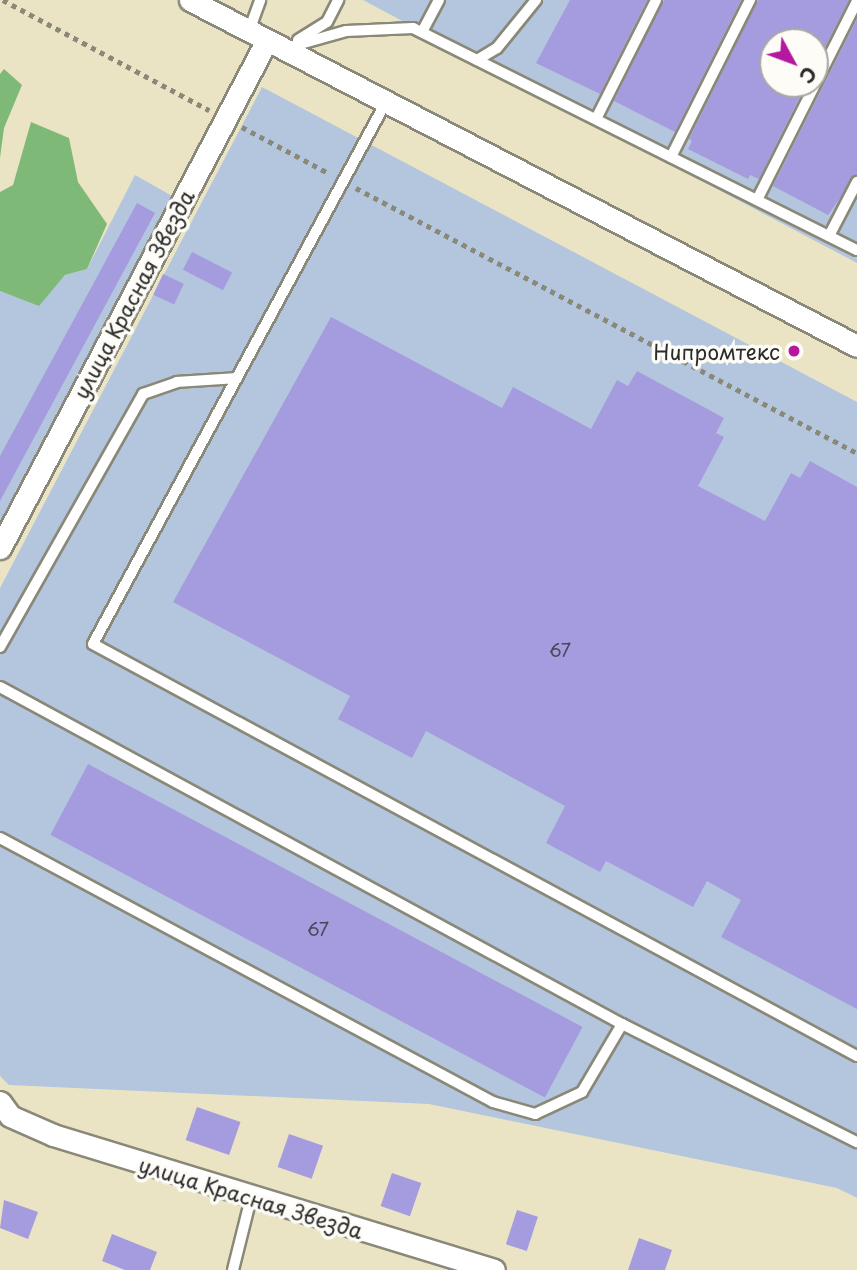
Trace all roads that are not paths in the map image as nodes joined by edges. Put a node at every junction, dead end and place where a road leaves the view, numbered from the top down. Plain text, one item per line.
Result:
1 (190, 0) edge
2 (261, 0) edge
3 (338, 0) edge
4 (439, 0) edge
5 (536, 0) edge
6 (656, 0) edge
7 (750, 0) edge
8 (857, 1) edge
9 (422, 32) junction
10 (266, 40) junction
11 (477, 60) junction
12 (387, 102) junction
13 (596, 119) junction
14 (671, 157) junction
15 (857, 182) edge
16 (757, 200) junction
17 (829, 236) junction
18 (857, 250) edge
19 (857, 346) edge
20 (237, 378) junction
21 (0, 548) edge
22 (0, 647) edge
23 (0, 687) edge
24 (0, 838) edge
25 (622, 1024) junction
26 (857, 1056) edge
27 (3, 1111) edge
28 (857, 1142) edge
29 (251, 1198) junction
30 (233, 1270) edge
31 (494, 1270) edge

1 - 10 street
2 - 10 lane
3 - 10 lane
4 - 9 lane
5 - 11 lane
6 - 13 lane
7 - 14 lane
8 - 16 lane
9 - 10 lane
9 - 11 lane
10 - 12 street
10 - 21 street, улица Красная Звезда
11 - 13 lane
12 - 19 street
12 - 20 lane
13 - 14 lane
14 - 16 lane
15 - 17 lane
16 - 17 lane
17 - 18 lane
20 - 22 lane
20 - 26 lane
23 - 25 lane
24 - 25 lane
25 - 28 lane
27 - 29 street, улица Красная Звезда
29 - 30 lane
29 - 31 street, улица Красная Звезда

